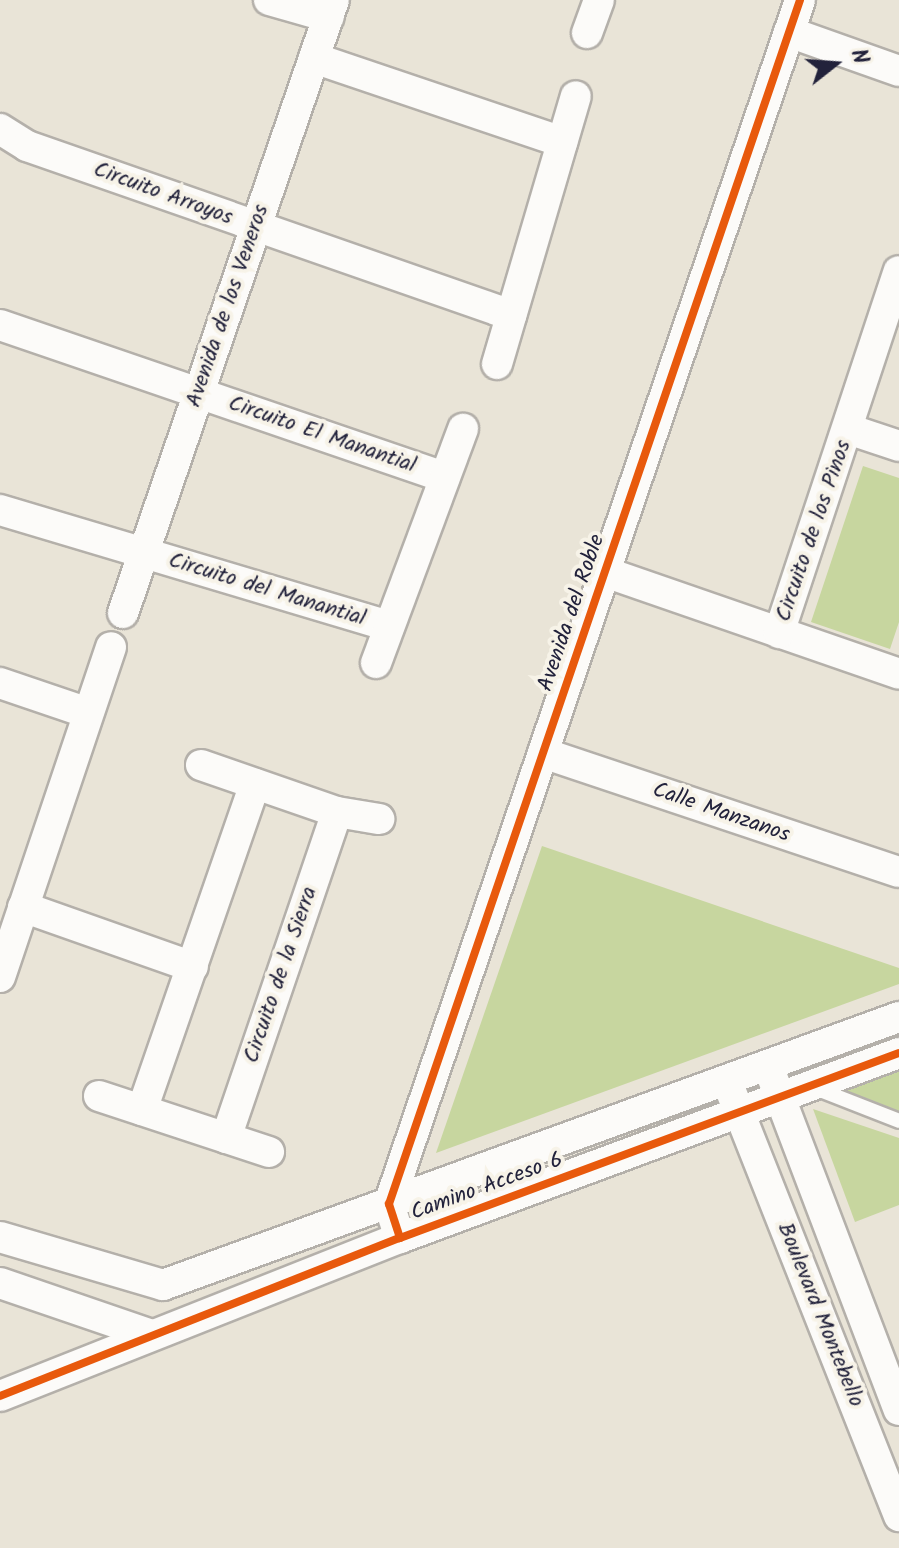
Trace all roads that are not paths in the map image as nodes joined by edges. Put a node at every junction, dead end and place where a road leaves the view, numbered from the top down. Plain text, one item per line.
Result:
1 (269, 0) edge
2 (599, 0) edge
3 (800, 0) edge
4 (331, 8) edge
5 (789, 32) junction
6 (587, 33) dead end
7 (314, 58) junction
8 (899, 71) edge
9 (576, 96) dead end
10 (0, 129) edge
11 (562, 142) junction
12 (255, 227) junction
13 (899, 271) edge
14 (511, 315) junction
15 (0, 325) edge
16 (497, 364) dead end
17 (199, 393) junction
18 (463, 429) dead end
19 (848, 429) junction
20 (899, 446) edge
21 (445, 477) junction
22 (0, 510) edge
23 (144, 553) junction
24 (605, 572) junction
25 (123, 613) dead end
26 (389, 626) junction
27 (779, 633) junction
28 (111, 647) dead end
29 (376, 663) dead end
30 (899, 674) edge
31 (0, 683) edge
32 (88, 713) junction
33 (543, 753) junction
34 (201, 765) dead end
35 (255, 784) junction
36 (337, 812) junction
37 (379, 819) dead end
38 (899, 872) edge
39 (23, 907) junction
40 (193, 967) junction
41 (0, 977) edge
42 (899, 1017) edge
43 (899, 1053) edge
44 (768, 1065) junction
45 (727, 1080) junction
46 (811, 1086) junction
47 (99, 1096) dead end
48 (780, 1098) junction
49 (142, 1110) junction
50 (739, 1113) junction
51 (899, 1121) edge
52 (226, 1138) junction
53 (269, 1152) dead end
54 (389, 1204) junction
55 (0, 1237) edge
56 (400, 1238) junction
57 (0, 1283) edge
58 (163, 1285) junction
59 (152, 1335) junction
60 (0, 1396) edge
61 (899, 1410) edge
62 (899, 1516) edge

1 - 4 street
2 - 6 street
3 - 5 street, Avenida del Roble
4 - 7 street, Avenida de los Veneros
5 - 8 street
5 - 24 street, Avenida del Roble
7 - 11 street
7 - 12 street, Avenida de los Veneros
9 - 11 street
10 - 12 street, Circuito Arroyos
11 - 14 street
12 - 14 street, Circuito Arroyos
12 - 17 street, Avenida de los Veneros
13 - 19 street, Circuito de los Pinos
14 - 16 street
15 - 17 street, Circuito El Manantial
17 - 21 street, Circuito El Manantial
17 - 23 street, Avenida de los Veneros
18 - 21 street, Circuito El Manantial
19 - 20 street, Circuito de los Pinos
19 - 27 street, Circuito de los Pinos
21 - 26 street, Circuito El Manantial
22 - 23 street, Circuito del Manantial
23 - 25 street, Avenida de los Veneros
23 - 26 street, Circuito del Manantial
24 - 27 street, Circuito de los Pinos
24 - 33 street, Avenida del Roble
26 - 29 street, Circuito El Manantial
27 - 30 street, Circuito de los Pinos
28 - 32 street
31 - 32 street
32 - 39 street
33 - 38 street, Calle Manzanos
33 - 54 street, Avenida del Roble
34 - 35 street
35 - 36 street
35 - 40 street
36 - 37 street
36 - 52 street, Circuito de la Sierra
39 - 40 street
39 - 41 street
40 - 49 street
42 - 44 street, Camino Acceso 6
43 - 46 street, Camino Acceso 6
44 - 45 street, Camino Acceso 6
44 - 48 street, Boulevard Montebello
45 - 50 street, Boulevard Montebello
45 - 54 street, Camino Acceso 6
46 - 48 street, Camino Acceso 6
46 - 51 lane
47 - 49 street
48 - 50 street, Camino Acceso 6
48 - 61 street, Boulevard Montebello
49 - 52 street
50 - 56 street, Camino Acceso 6
50 - 62 street, Boulevard Montebello
52 - 53 street
54 - 56 street
54 - 58 street, Camino Acceso 6
55 - 58 street
56 - 59 street, Camino Acceso 6
57 - 59 street
58 - 59 street
59 - 60 street, Camino Acceso 6

